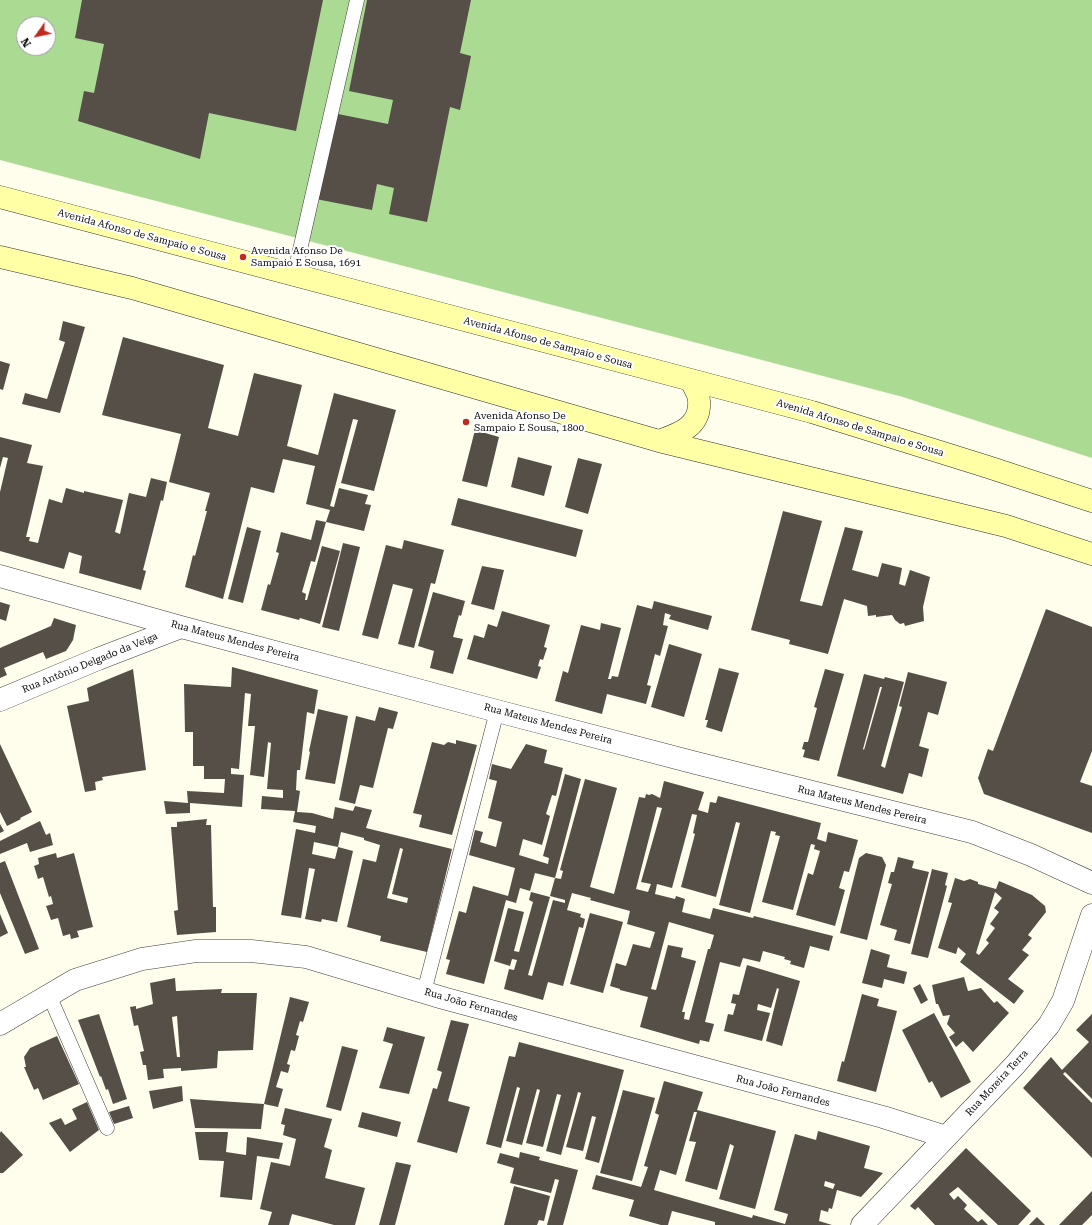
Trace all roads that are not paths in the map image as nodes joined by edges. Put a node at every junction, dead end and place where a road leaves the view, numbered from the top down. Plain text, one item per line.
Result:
1 (357, 0) edge
2 (2, 199) edge
3 (0, 257) edge
4 (294, 276) junction
5 (691, 381) junction
6 (658, 441) junction
7 (1092, 501) edge
8 (1092, 554) edge
9 (0, 576) edge
10 (181, 627) junction
11 (0, 700) edge
12 (497, 711) junction
13 (1092, 883) edge
14 (1092, 915) edge
15 (424, 992) junction
16 (49, 995) junction
17 (0, 1024) edge
18 (107, 1128) dead end
19 (946, 1137) junction
20 (862, 1225) edge

1 - 4 lane
2 - 4 main road, Avenida Afonso de Sampaio e Sousa
3 - 6 main road
4 - 5 main road, Avenida Afonso de Sampaio e Sousa
5 - 6 main road
5 - 7 main road, Avenida Afonso de Sampaio e Sousa
6 - 8 main road
9 - 10 street, Rua Mateus Mendes Pereira
10 - 11 street, Rua Antônio Delgado da Veiga
10 - 12 street, Rua Mateus Mendes Pereira
12 - 13 street, Rua Mateus Mendes Pereira
12 - 15 lane
14 - 19 street, Rua Moreira Terra
15 - 16 street, Rua João Fernandes
15 - 19 street, Rua João Fernandes
16 - 17 street, Rua João Fernandes
16 - 18 lane
19 - 20 street, Rua Moreira Terra

